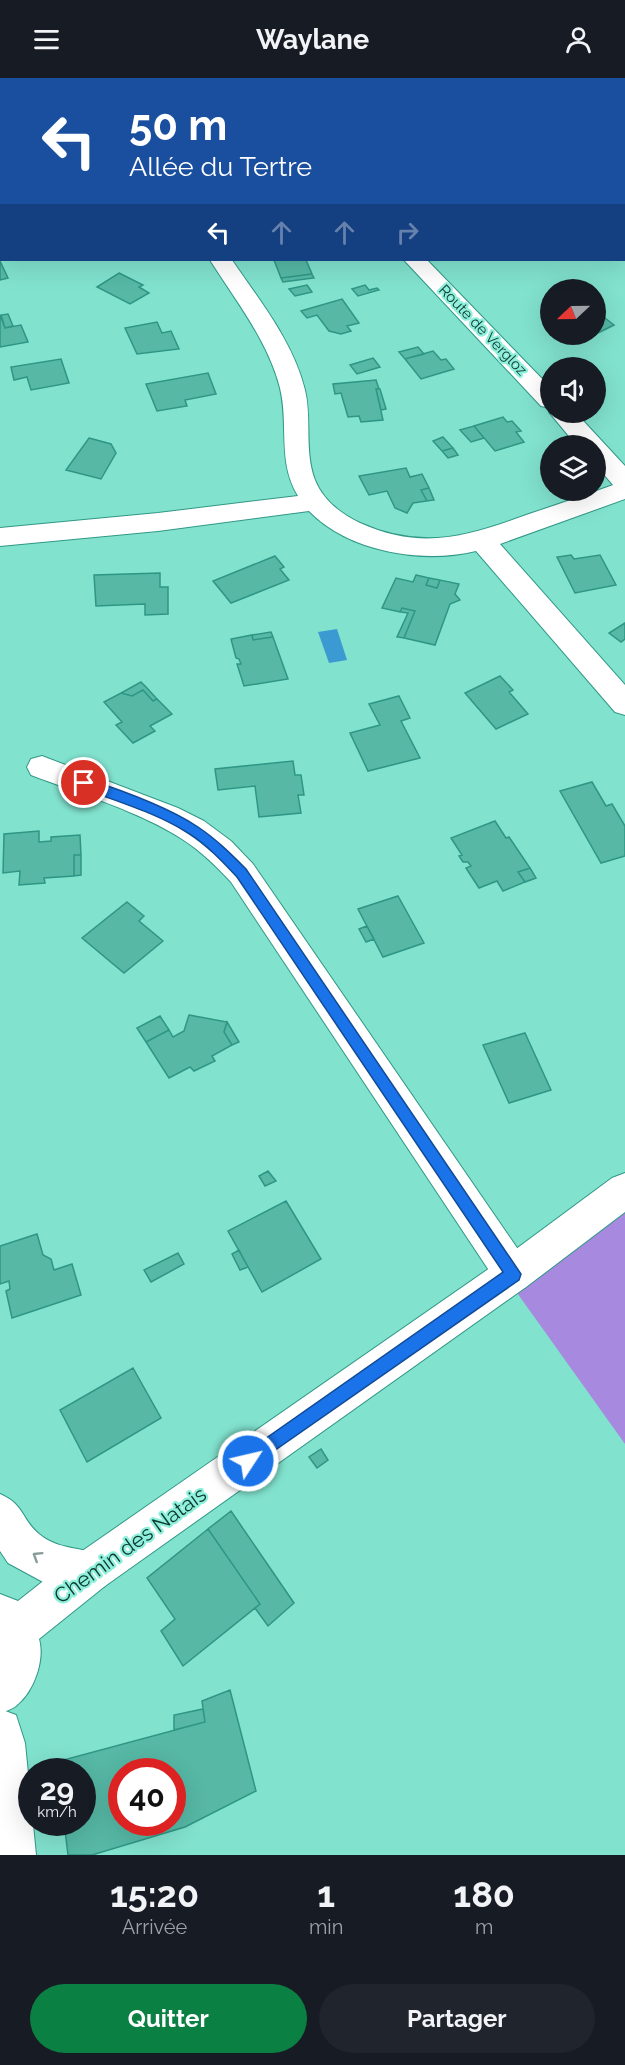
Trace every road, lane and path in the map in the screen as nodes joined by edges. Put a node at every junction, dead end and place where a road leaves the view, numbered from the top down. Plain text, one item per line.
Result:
1 (222, 261) edge
2 (416, 261) edge
3 (540, 391) edge
4 (571, 423) edge
5 (581, 435) edge
6 (606, 461) edge
7 (625, 482) edge
8 (625, 490) edge
9 (314, 502) junction
10 (0, 537) edge
11 (482, 541) junction
12 (625, 704) edge
13 (42, 767) dead end
14 (625, 1190) edge
15 (513, 1274) junction
16 (0, 1515) edge
17 (0, 1540) edge
18 (0, 1554) edge
19 (90, 1571) junction
20 (8, 1622) edge
21 (0, 1691) edge
22 (0, 1731) edge
23 (13, 1855) edge

1 - 9 street
2 - 3 street, Route de Vergloz
4 - 5 street
6 - 7 street
8 - 11 street
9 - 10 street
9 - 11 street
11 - 12 street
13 - 15 street
14 - 15 street, Chemin des Natais
15 - 19 street, Chemin des Natais
19 -> 16 street
17 - 18 street
19 - 20 street, Chemin des Natais
20 - 21 street
22 - 23 street

